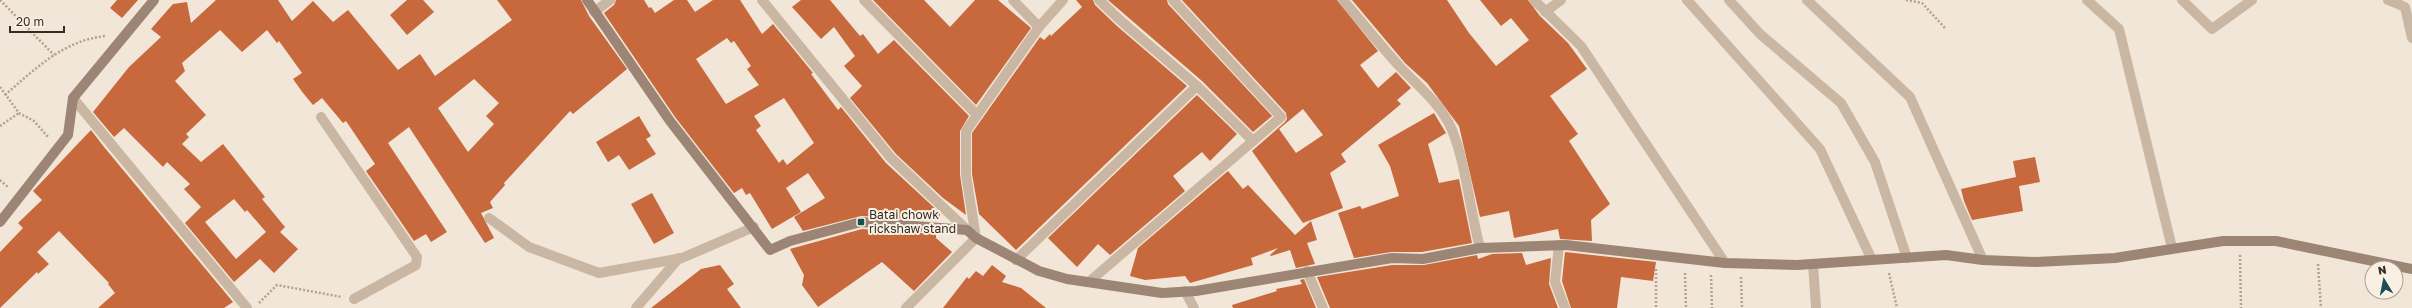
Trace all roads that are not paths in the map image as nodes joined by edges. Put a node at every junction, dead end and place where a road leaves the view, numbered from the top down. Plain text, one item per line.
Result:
1 (154, 0) edge
2 (587, 0) edge
3 (610, 0) edge
4 (762, 0) edge
5 (864, 0) edge
6 (1013, 0) edge
7 (1063, 0) edge
8 (1099, 0) edge
9 (1173, 0) edge
10 (1342, 0) edge
11 (1534, 0) edge
12 (1561, 0) edge
13 (1687, 0) edge
14 (1729, 0) edge
15 (1807, 0) edge
16 (2087, 0) edge
17 (2182, 0) edge
18 (2252, 0) edge
19 (2388, 0) edge
20 (594, 12) junction
21 (1545, 12) junction
22 (1039, 27) junction
23 (2412, 38) edge
24 (1197, 86) junction
25 (73, 98) junction
26 (977, 115) junction
27 (321, 117) dead end
28 (1253, 141) junction
29 (489, 218) dead end
30 (0, 222) edge
31 (754, 227) junction
32 (967, 230) junction
33 (976, 238) junction
34 (1559, 245) junction
35 (1480, 248) junction
36 (2172, 248) junction
37 (679, 258) junction
38 (1907, 258) junction
39 (1016, 260) junction
40 (1872, 260) junction
41 (1983, 260) junction
42 (1725, 263) junction
43 (1813, 264) junction
44 (2412, 269) edge
45 (1307, 271) junction
46 (1090, 282) junction
47 (1185, 291) junction
48 (354, 299) road end
49 (247, 308) edge
50 (636, 308) edge
51 (906, 308) edge
52 (1194, 308) edge
53 (1323, 308) edge
54 (1565, 308) edge
55 (1816, 308) edge

1 - 25 main road
2 - 20 main road
3 - 20 street
4 - 32 street
5 - 26 street
6 - 22 street
7 - 22 street
8 - 24 street
9 - 28 street
10 - 35 street
11 - 21 street
12 - 21 street
13 - 40 street
14 - 38 street
15 - 41 street
16 - 36 street
17 - 18 street
19 - 23 street
20 - 31 main road
21 - 42 street
22 - 26 street
24 - 28 street
24 - 39 street
25 - 30 main road
25 - 49 street
26 - 33 street
27 - 48 street
28 - 46 street
29 - 37 street
31 - 32 main road
31 - 37 street
32 - 33 main road
33 - 39 main road
33 - 51 street
34 - 35 main road
34 - 42 main road
34 - 54 street
35 - 45 main road
36 - 41 main road
36 - 44 main road
37 - 50 street
38 - 40 main road
38 - 41 main road
39 - 46 main road
40 - 43 main road
42 - 43 main road
43 - 55 street
45 - 47 main road
45 - 53 street
46 - 47 main road
47 - 52 street

